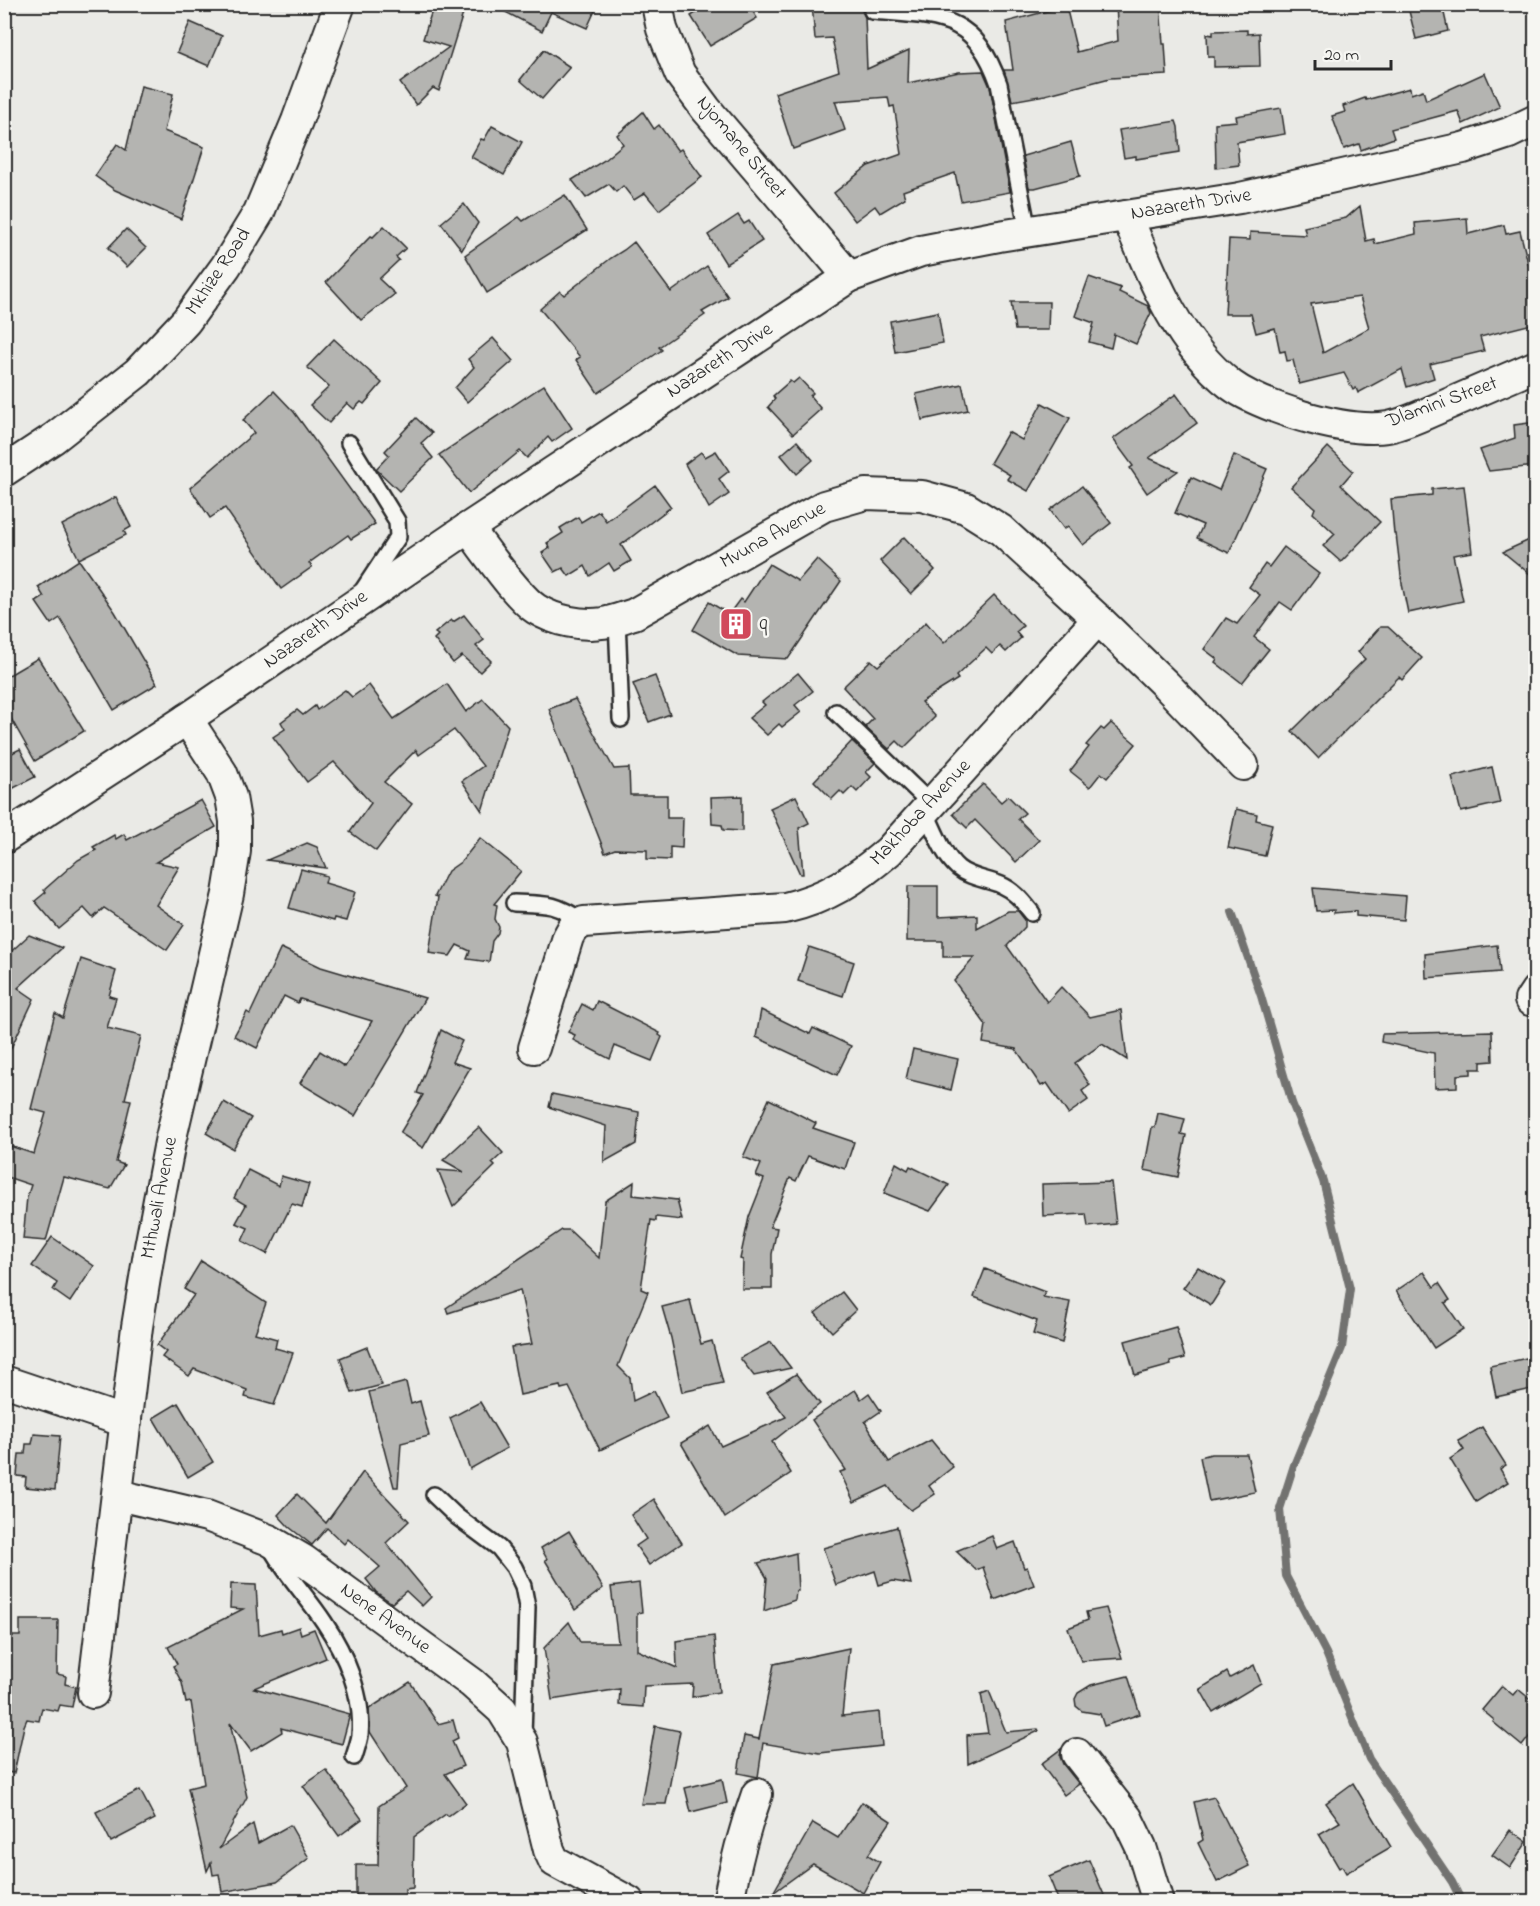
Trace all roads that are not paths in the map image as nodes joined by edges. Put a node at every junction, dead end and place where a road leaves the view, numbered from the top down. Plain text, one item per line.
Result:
1 (340, 4) edge
2 (657, 4) edge
3 (872, 11) dead end
4 (1536, 120) edge
5 (1127, 216) junction
6 (1028, 231) junction
7 (849, 277) junction
8 (1536, 366) edge
9 (349, 443) dead end
10 (4, 471) edge
11 (468, 528) junction
12 (352, 605) junction
13 (617, 619) junction
14 (1098, 619) junction
15 (836, 712) dead end
16 (187, 719) junction
17 (621, 719) dead end
18 (1243, 765) dead end
19 (928, 808) junction
20 (4, 838) edge
21 (514, 903) dead end
22 (1032, 913) dead end
23 (584, 922) junction
24 (534, 1048) dead end
25 (4, 1381) edge
26 (126, 1422) junction
27 (118, 1495) junction
28 (434, 1495) dead end
29 (266, 1539) junction
30 (93, 1693) dead end
31 (522, 1742) junction
32 (1077, 1755) dead end
33 (354, 1757) dead end
34 (757, 1794) dead end
35 (629, 1902) edge
36 (729, 1902) edge
37 (1158, 1902) edge

1 - 10 street, Mkhize Road
2 - 7 street, Njomane Street
3 - 6 lane
4 - 5 street, Nazareth Drive
5 - 6 street, Nazareth Drive
5 - 8 street, Dlamini Street
6 - 7 street, Nazareth Drive
7 - 11 street, Nazareth Drive
9 - 12 lane
11 - 12 street, Nazareth Drive
11 - 13 street, Mvuna Avenue
12 - 16 street, Nazareth Drive
13 - 14 street, Mvuna Avenue
13 - 17 lane
14 - 18 street, Mvuna Avenue
14 - 19 street, Makhoba Avenue
15 - 19 lane
16 - 20 street, Nazareth Drive
16 - 26 street, Mthwali Avenue
19 - 22 lane
19 - 23 street, Makhoba Avenue
21 - 23 lane
23 - 24 street
25 - 26 street
26 - 27 street, Mthwali Avenue
27 - 29 street, Nene Avenue
27 - 30 street, Mthwali Avenue
28 - 31 lane
29 - 31 street, Nene Avenue
29 - 33 lane
31 - 35 street, Nene Avenue
32 - 37 street
34 - 36 street

